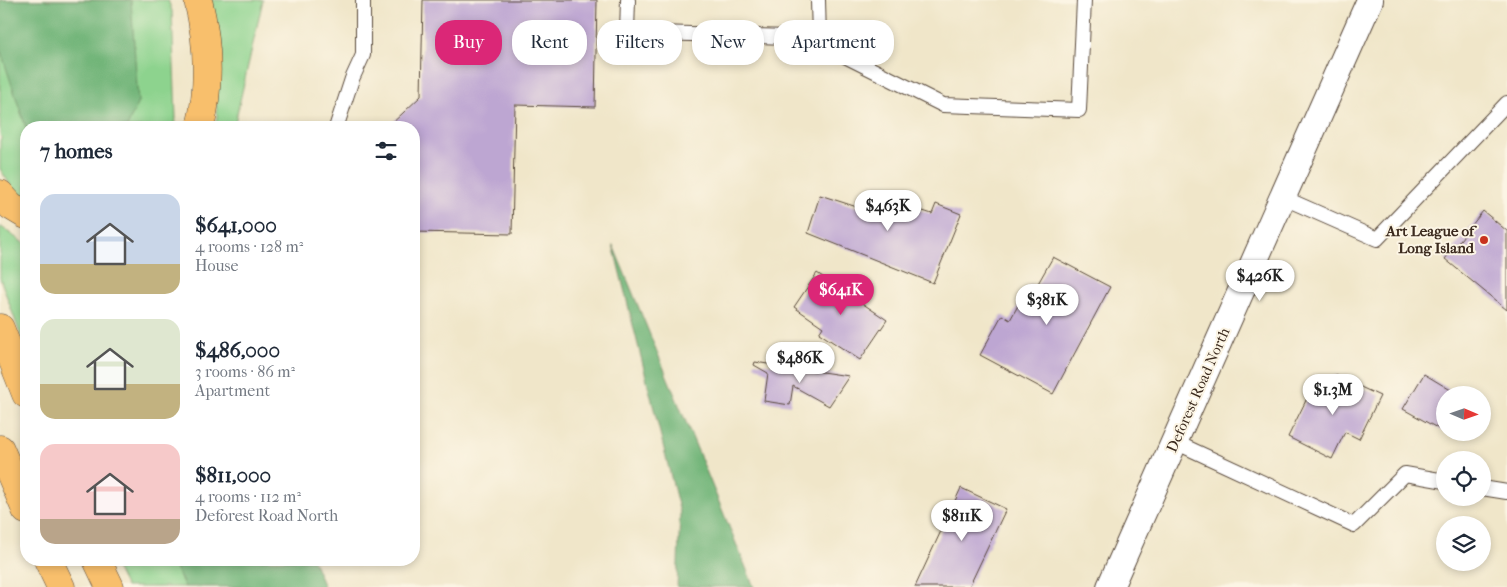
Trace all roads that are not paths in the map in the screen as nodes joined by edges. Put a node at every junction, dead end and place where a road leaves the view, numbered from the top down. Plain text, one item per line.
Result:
1 (198, 0) edge
2 (363, 0) edge
3 (628, 0) edge
4 (818, 0) edge
5 (1084, 0) edge
6 (1370, 0) edge
7 (819, 20) edge
8 (774, 37) edge
9 (863, 65) edge
10 (1507, 103) edge
11 (201, 121) edge
12 (338, 121) edge
13 (0, 194) edge
14 (1284, 198) junction
15 (20, 211) edge
16 (0, 328) edge
17 (20, 379) edge
18 (1175, 442) junction
19 (0, 449) edge
20 (1436, 479) edge
21 (1491, 489) edge
22 (1507, 492) edge
23 (20, 496) edge
24 (51, 566) edge
25 (100, 566) edge
26 (61, 587) edge
27 (110, 587) edge
28 (1110, 587) edge

1 - 11 highway
2 - 12 lane
3 - 8 lane
4 - 7 lane
5 - 9 lane
6 - 14 street, Deforest Road North
10 - 14 lane
13 - 15 highway
14 - 18 street, Deforest Road North
16 - 17 highway
18 - 20 lane
18 - 28 street, Deforest Road North
19 - 23 highway
21 - 22 lane
24 - 26 highway
25 - 27 highway

